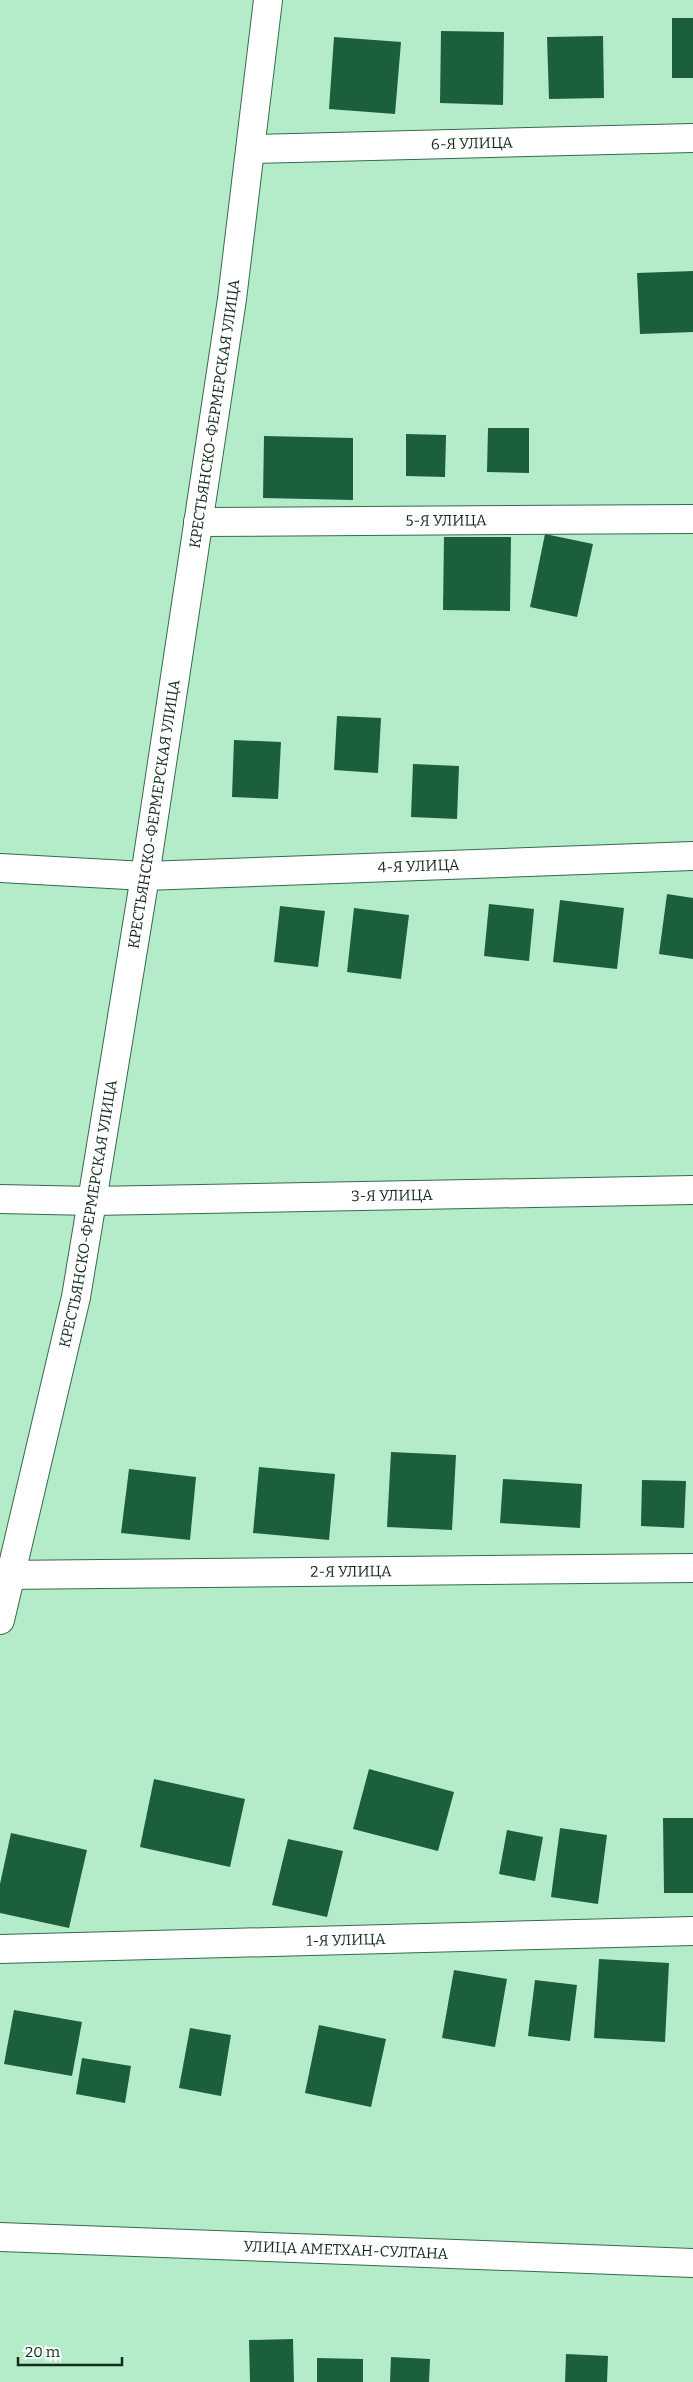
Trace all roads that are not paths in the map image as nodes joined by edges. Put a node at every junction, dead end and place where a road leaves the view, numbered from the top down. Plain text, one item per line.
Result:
1 (268, 0) edge
2 (693, 138) edge
3 (250, 149) junction
4 (693, 519) edge
5 (198, 522) junction
6 (693, 856) edge
7 (0, 868) edge
8 (144, 876) junction
9 (693, 1190) edge
10 (0, 1199) edge
11 (92, 1201) junction
12 (693, 1568) edge
13 (5, 1576) edge
14 (0, 1620) edge
15 (693, 1930) edge
16 (0, 1949) edge
17 (0, 2237) edge
18 (693, 2263) edge

1 - 3 street, КРЕСТЬЯНСКО-ФЕРМЕРСКАЯ УЛИЦА
2 - 3 street, 6-Я УЛИЦА
3 - 5 street, КРЕСТЬЯНСКО-ФЕРМЕРСКАЯ УЛИЦА
4 - 5 street, 5-Я УЛИЦА
5 - 8 street, КРЕСТЬЯНСКО-ФЕРМЕРСКАЯ УЛИЦА
6 - 8 street, 4-Я УЛИЦА
7 - 8 street, 4-Я УЛИЦА
8 - 11 street, КРЕСТЬЯНСКО-ФЕРМЕРСКАЯ УЛИЦА
9 - 11 street, 3-Я УЛИЦА
10 - 11 street, 3-Я УЛИЦА
11 - 13 street, КРЕСТЬЯНСКО-ФЕРМЕРСКАЯ УЛИЦА
12 - 13 street, 2-Я УЛИЦА
13 - 14 street, КРЕСТЬЯНСКО-ФЕРМЕРСКАЯ УЛИЦА
15 - 16 street, 1-Я УЛИЦА
17 - 18 street, УЛИЦА АМЕТХАН-СУЛТАНА

